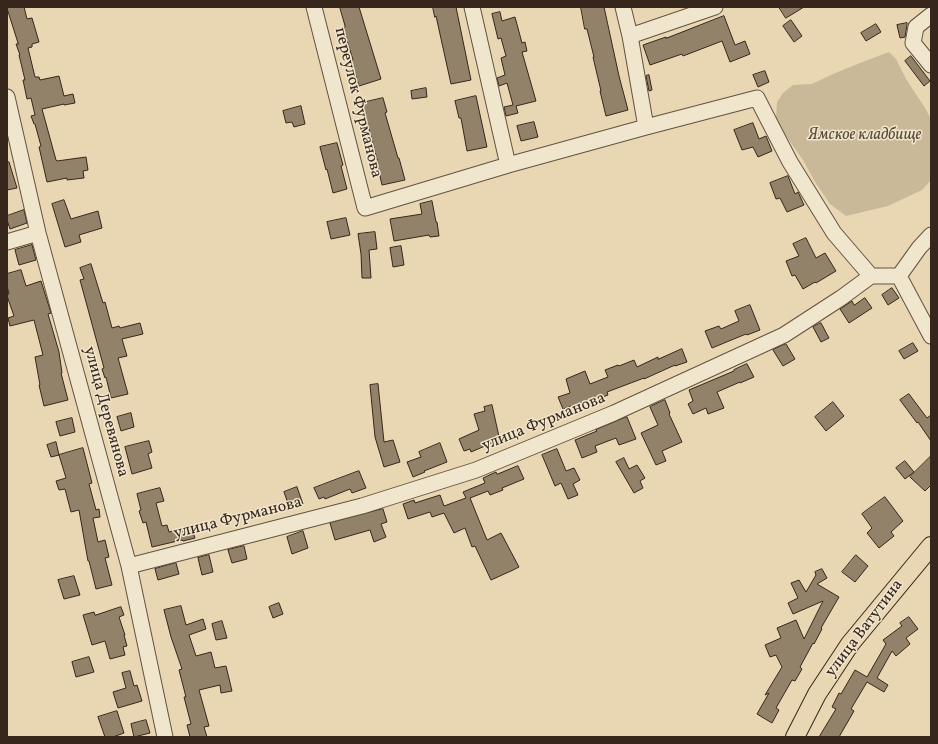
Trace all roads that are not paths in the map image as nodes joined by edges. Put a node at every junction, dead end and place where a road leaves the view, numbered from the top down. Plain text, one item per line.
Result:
1 (314, 7) edge
2 (472, 7) edge
3 (623, 7) edge
4 (715, 7) edge
5 (931, 15) edge
6 (630, 36) junction
7 (931, 65) edge
8 (7, 97) edge
9 (646, 126) junction
10 (508, 165) junction
11 (38, 233) junction
12 (931, 235) edge
13 (7, 242) edge
14 (871, 276) junction
15 (899, 276) junction
16 (931, 336) edge
17 (931, 546) edge
18 (129, 566) junction
19 (165, 737) edge
20 (794, 737) edge

1 - 10 street, переулок Фурманова
2 - 10 street
3 - 6 street
4 - 6 street
5 - 7 street
6 - 9 street
8 - 11 street, улица Деревянова
9 - 10 street
9 - 14 street
11 - 13 street
11 - 18 street, улица Деревянова
12 - 15 street
14 - 15 street
14 - 18 street, улица Фурманова
15 - 16 street
17 - 20 main road, улица Ватутина
18 - 19 street, улица Деревянова

